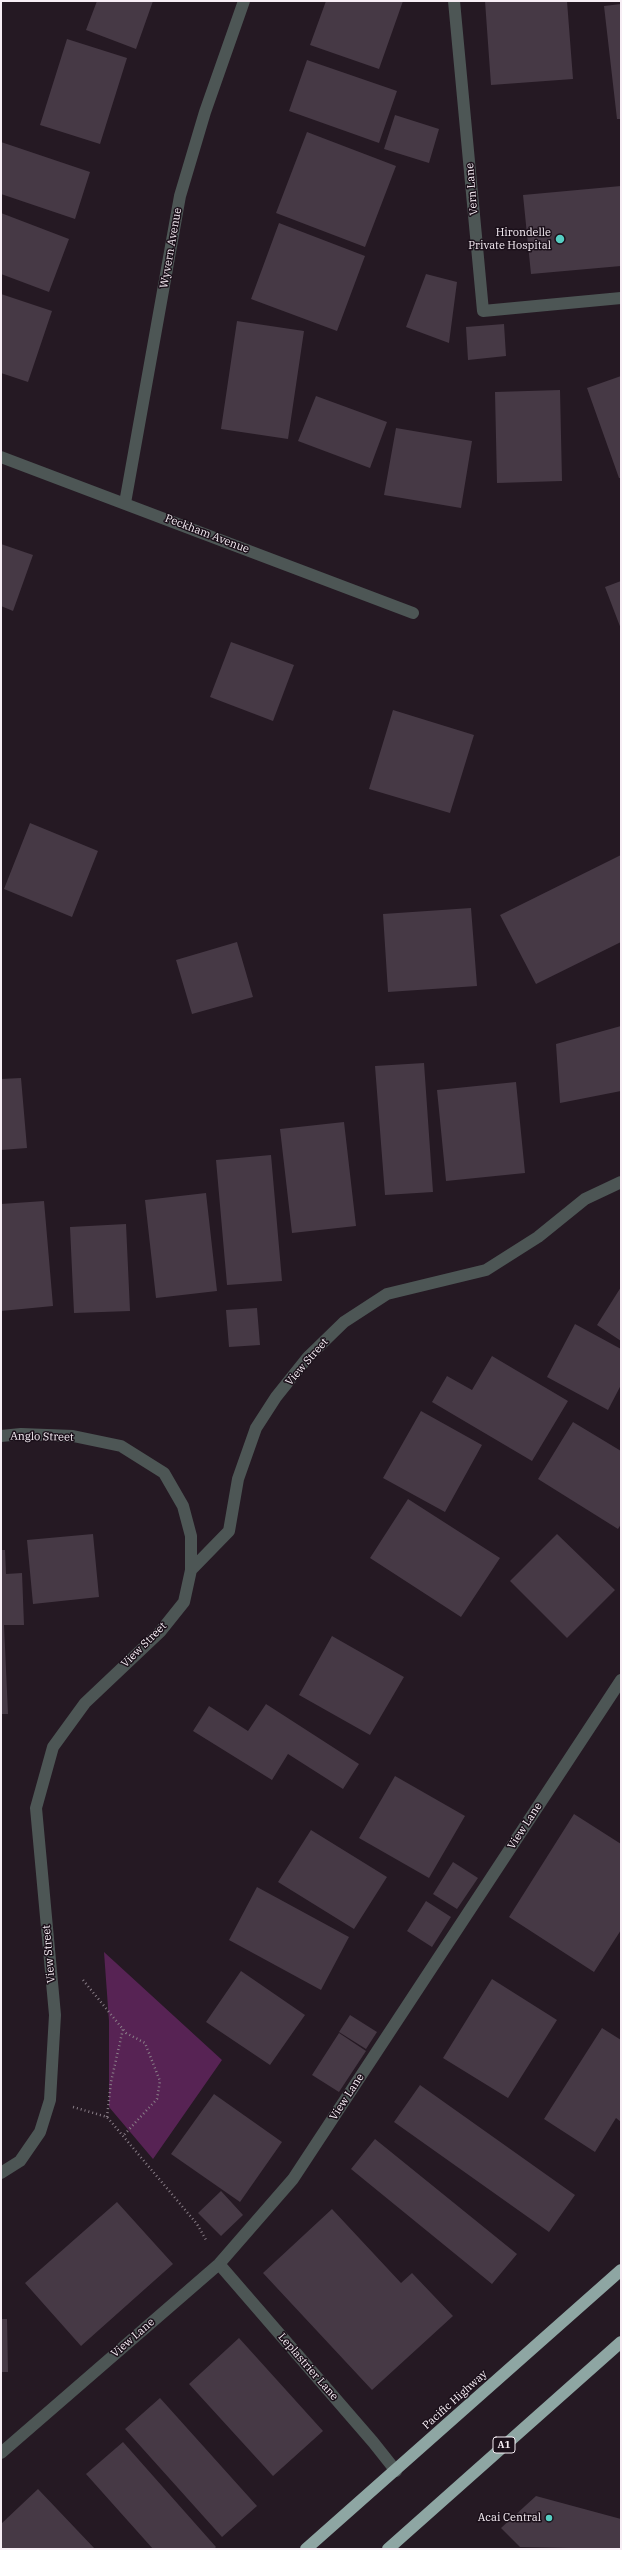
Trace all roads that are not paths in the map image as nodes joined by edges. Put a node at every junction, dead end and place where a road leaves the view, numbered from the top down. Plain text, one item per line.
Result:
1 (244, 1) edge
2 (454, 1) edge
3 (621, 298) edge
4 (1, 457) edge
5 (125, 502) junction
6 (413, 613) dead end
7 (621, 1182) edge
8 (1, 1436) edge
9 (191, 1570) junction
10 (621, 1680) edge
11 (1, 2173) edge
12 (219, 2264) junction
13 (621, 2270) edge
14 (621, 2342) edge
15 (1, 2452) edge
16 (396, 2471) junction
17 (306, 2549) edge
18 (388, 2549) edge

1 - 5 street, Wyvern Avenue
2 - 3 street, Vern Lane
4 - 5 street, Peckham Avenue
5 - 6 street, Peckham Avenue
7 - 9 street, View Street
8 - 9 street, Anglo Street
9 - 11 street, View Street
10 - 12 street, View Lane
12 - 15 street, View Lane
12 - 16 street, Leplastrier Lane
13 - 16 highway, Pacific Highway
14 - 18 highway, A1
16 - 17 highway, Pacific Highway

